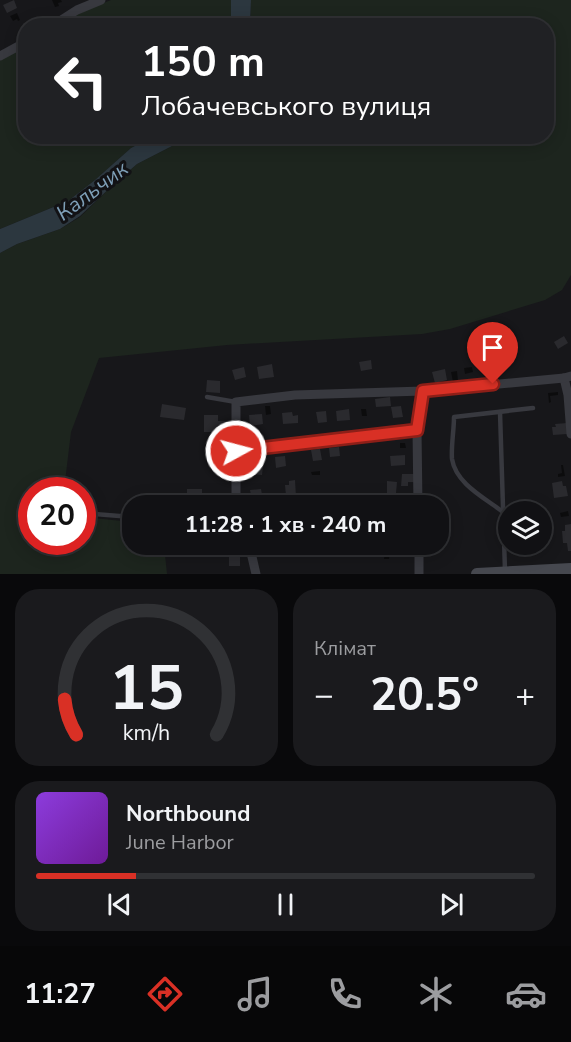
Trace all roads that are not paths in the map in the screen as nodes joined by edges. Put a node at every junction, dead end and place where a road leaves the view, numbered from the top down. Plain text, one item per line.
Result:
1 (101, 0) edge
2 (64, 18) edge
3 (18, 46) edge
4 (0, 56) edge
5 (567, 377) edge
6 (423, 391) junction
7 (207, 397) dead end
8 (236, 402) junction
9 (533, 408) dead end
10 (500, 412) junction
11 (417, 430) junction
12 (571, 434) edge
13 (236, 451) junction
14 (236, 495) edge
15 (418, 495) edge
16 (503, 501) edge
17 (498, 508) edge
18 (96, 514) edge
19 (122, 516) edge
20 (251, 555) edge
21 (419, 555) edge
22 (504, 555) edge
23 (571, 569) edge
24 (505, 573) edge
25 (256, 574) edge
26 (419, 574) edge
27 (477, 574) edge

1 - 2 street
3 - 4 street
5 - 6 street
5 - 12 street
6 - 8 street
6 - 11 street
7 - 8 lane
8 - 13 street
9 - 10 lane
10 - 16 lane
10 - 17 lane
11 - 13 lane
11 - 15 street
13 - 14 street
18 - 19 lane
20 - 25 street
21 - 26 street
22 - 24 lane
23 - 24 street
24 - 27 street

